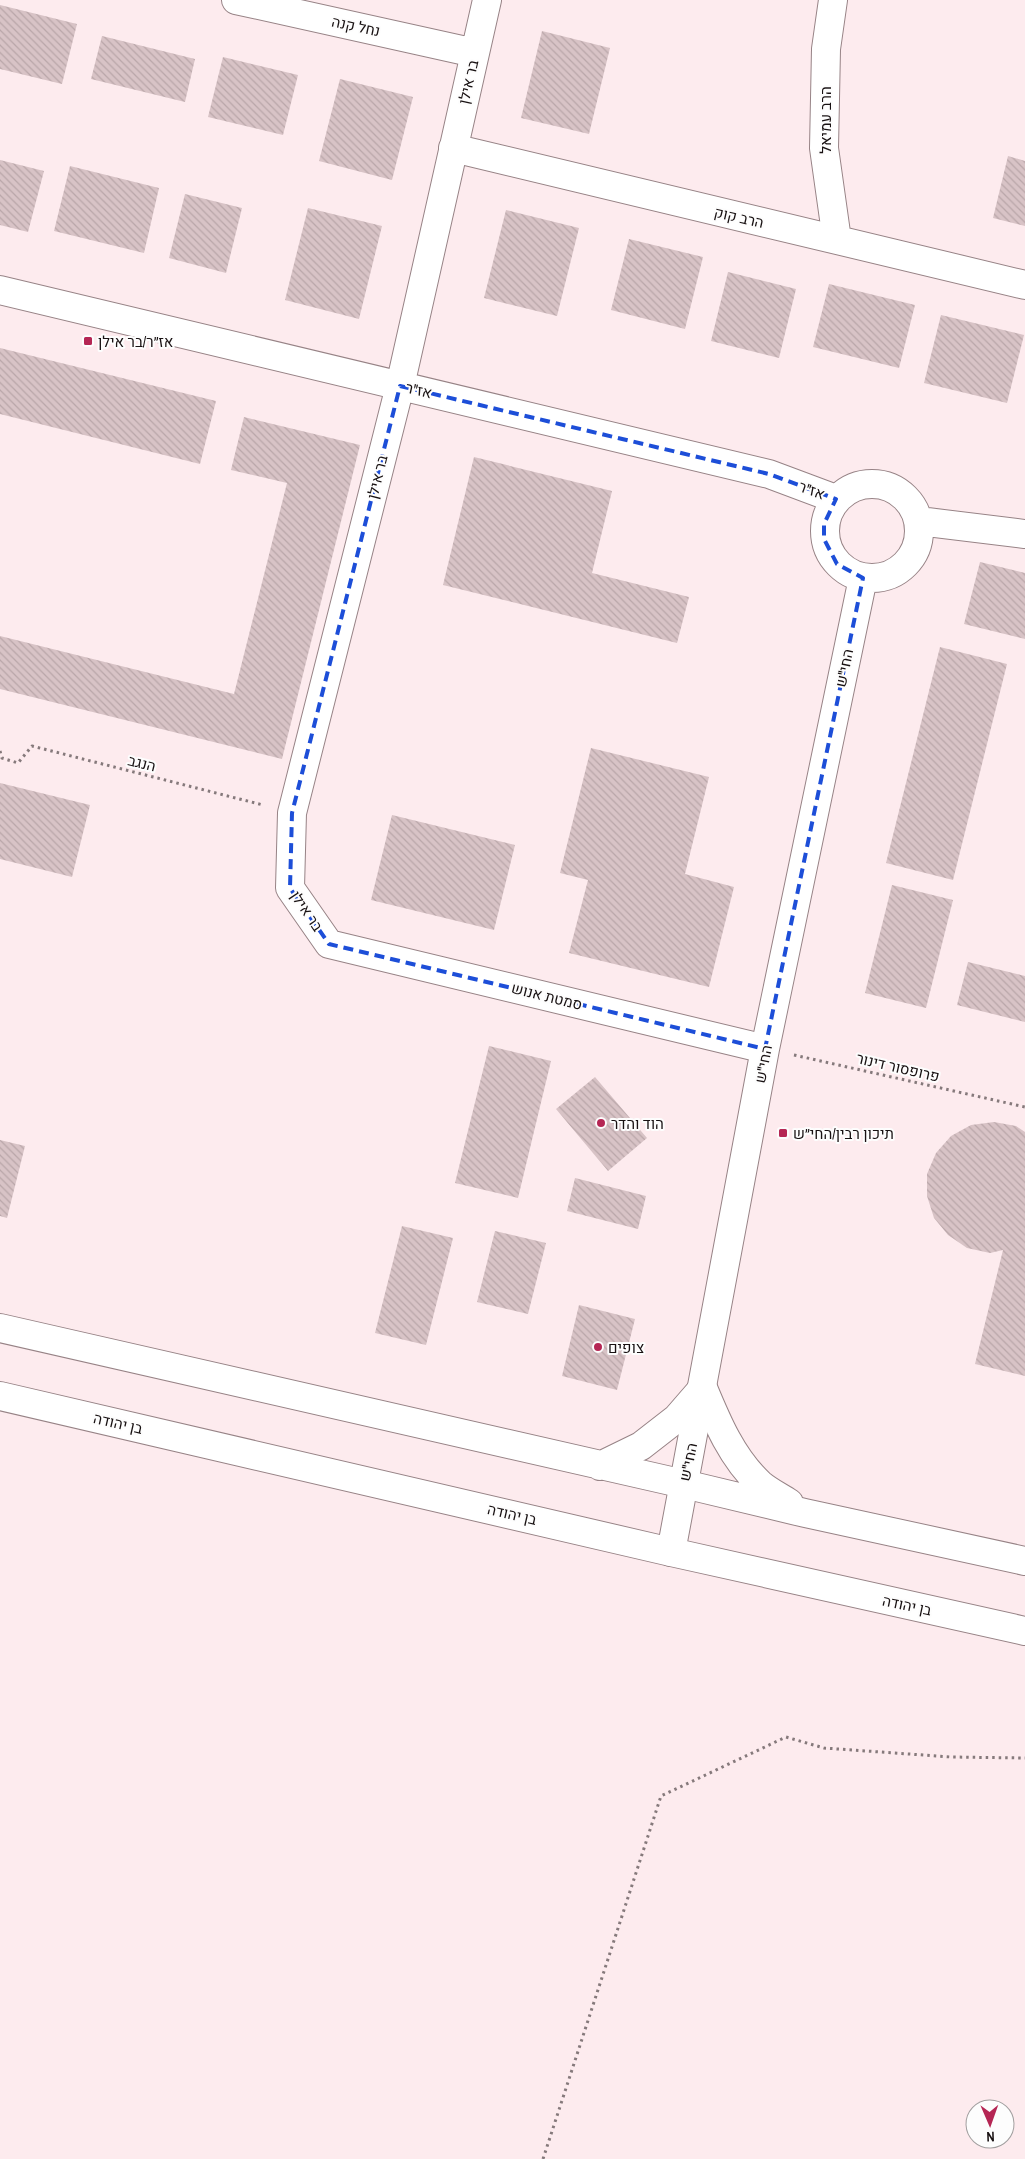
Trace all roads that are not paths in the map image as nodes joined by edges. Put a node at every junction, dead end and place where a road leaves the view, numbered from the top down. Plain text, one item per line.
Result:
1 (236, 0) edge
2 (487, 0) edge
3 (833, 0) edge
4 (475, 52) junction
5 (454, 148) junction
6 (837, 240) junction
7 (1025, 285) edge
8 (0, 290) edge
9 (400, 386) junction
10 (836, 499) junction
11 (918, 521) junction
12 (1025, 534) edge
13 (863, 578) junction
14 (329, 944) joint
15 (765, 1049) junction
16 (0, 1328) edge
17 (703, 1388) junction
18 (0, 1396) edge
19 (600, 1466) junction
20 (684, 1484) junction
21 (805, 1513) junction
22 (671, 1552) junction
23 (1025, 1561) edge
24 (1025, 1631) edge

1 - 4 street, נחל קנה
2 - 4 street, בר אילן
3 - 6 street, הרב עמיאל
4 - 5 street, בר אילן
5 - 6 street, הרב קוק
5 - 9 street, בר אילן
6 - 7 street, הרב קוק
8 - 9 street, אז"ר
9 - 10 street, אז"ר
9 - 14 street, בר אילן
10 - 11 street
10 - 13 street
11 - 12 street
11 - 13 street
13 - 15 street, החי"ש
14 - 15 street, סמטת אנוש
15 - 17 street, החי"ש
16 - 19 street
17 - 19 street
17 - 20 street, החי"ש
17 - 21 street
18 - 22 street, בן יהודה
19 - 20 street
20 - 21 street
20 - 22 street, החי"ש
21 - 23 street
22 - 24 street, בן יהודה

